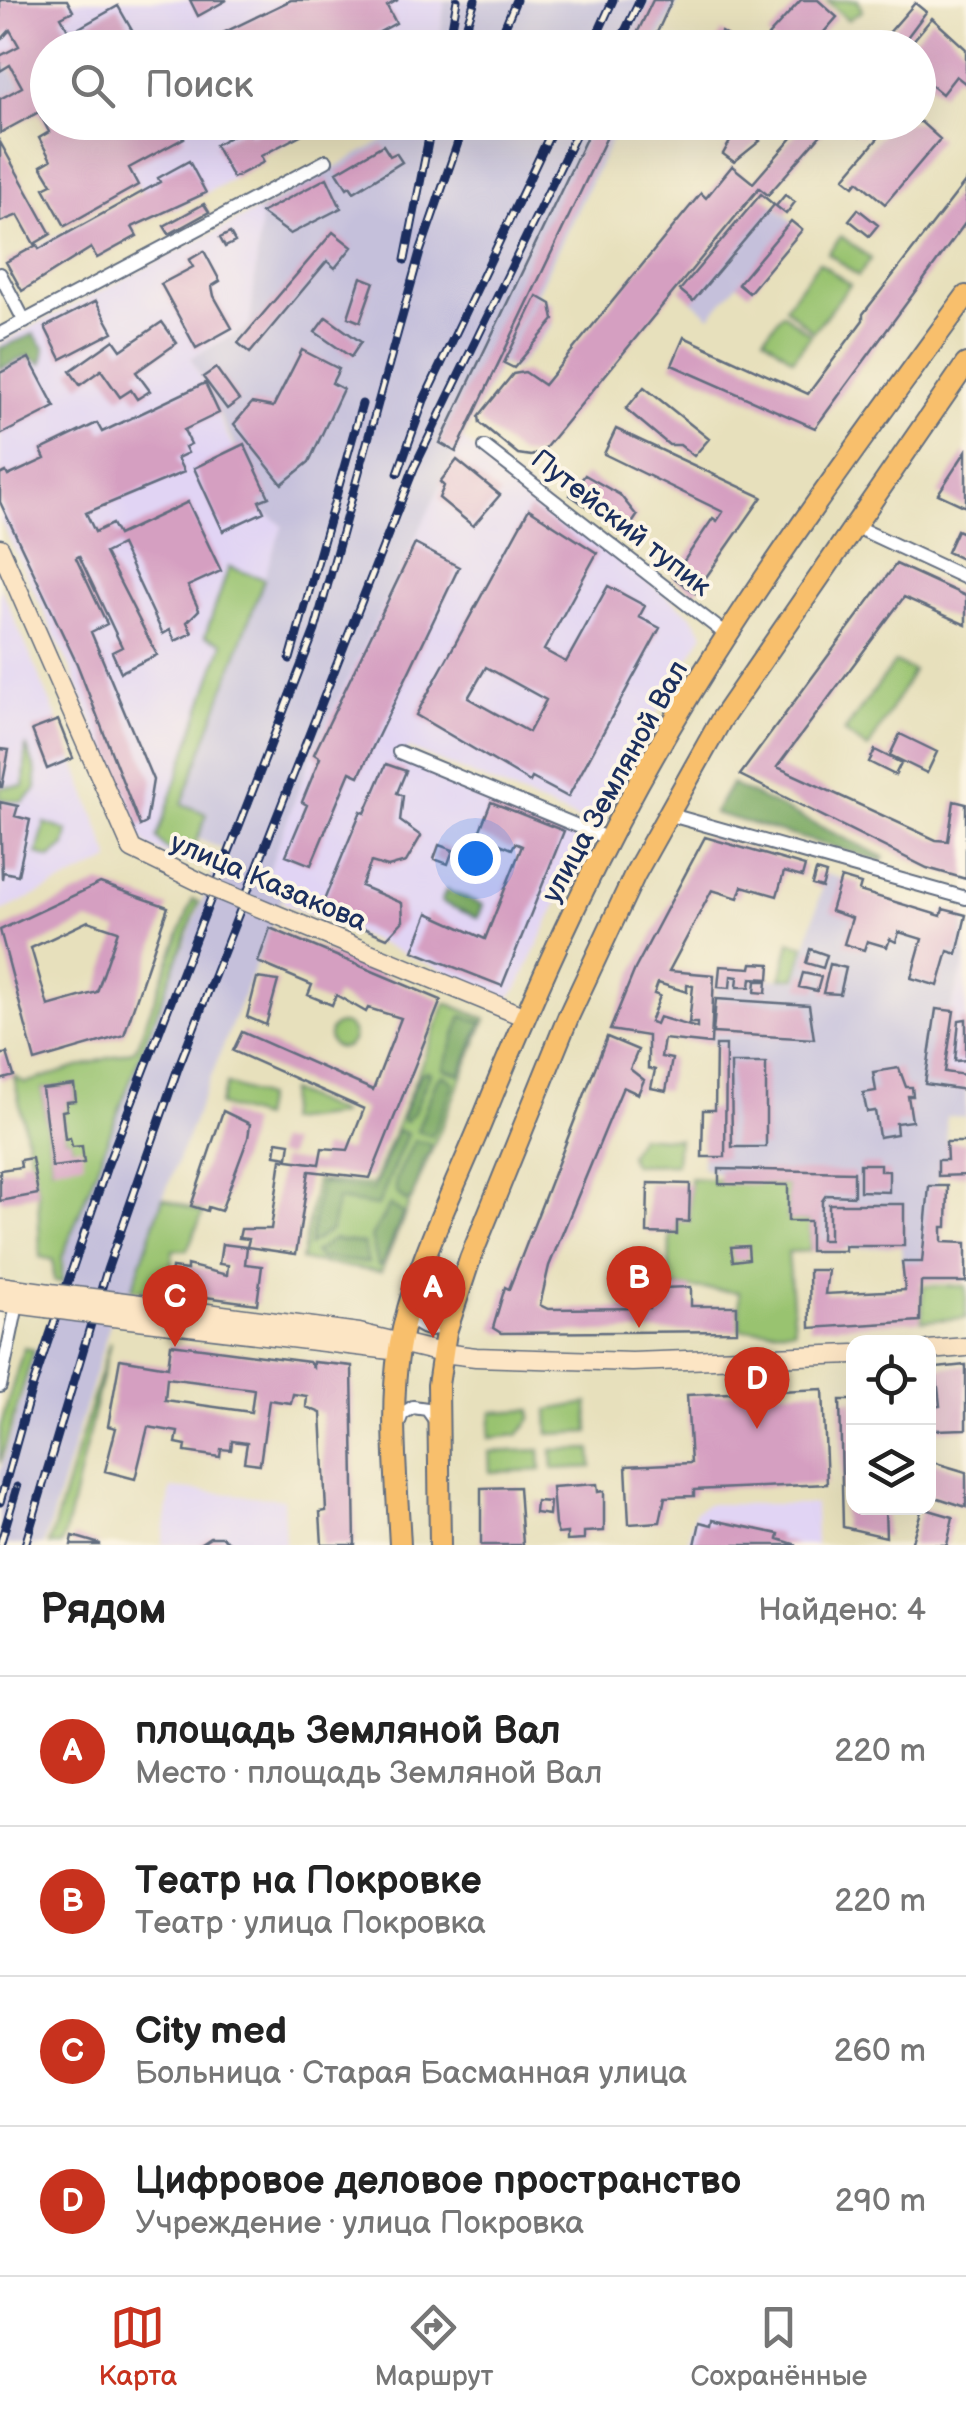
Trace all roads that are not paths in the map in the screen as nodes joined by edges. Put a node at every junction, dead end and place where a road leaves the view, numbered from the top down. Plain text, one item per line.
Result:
1 (326, 161) dead end
2 (0, 274) edge
3 (966, 296) edge
4 (25, 322) junction
5 (0, 334) edge
6 (966, 364) edge
7 (485, 447) dead end
8 (852, 525) junction
9 (0, 548) edge
10 (966, 578) edge
11 (728, 636) junction
12 (400, 752) dead end
13 (667, 814) junction
14 (608, 839) junction
15 (966, 898) edge
16 (525, 1018) junction
17 (0, 1286) edge
18 (12, 1298) edge
19 (411, 1304) junction
20 (450, 1314) junction
21 (400, 1346) junction
22 (966, 1346) edge
23 (936, 1349) edge
24 (442, 1353) junction
25 (846, 1354) edge
26 (0, 1386) edge
27 (438, 1426) junction
28 (398, 1427) junction
29 (400, 1545) edge
30 (440, 1545) edge

1 - 4 street
2 - 4 street
3 - 11 main road, улица Земляной Вал
4 - 5 street
6 - 8 main road
7 - 11 street, Путейский тупик
8 - 10 street
8 - 13 main road
9 - 16 main road, улица Казакова, bridge
11 - 14 main road, улица Земляной Вал
12 - 14 street
13 - 15 street
13 - 20 main road
14 - 16 main road, улица Земляной Вал
16 - 19 main road, улица Земляной Вал
17 - 18 main road
18 - 21 main road, bridge
18 - 26 street
19 - 20 street
19 - 21 main road, улица Земляной Вал
20 - 24 main road
21 - 24 main road
21 - 28 main road, улица Земляной Вал
22 - 23 main road
24 - 25 main road
24 - 27 main road
27 - 28 street
27 - 30 main road
28 - 29 main road, улица Земляной Вал

